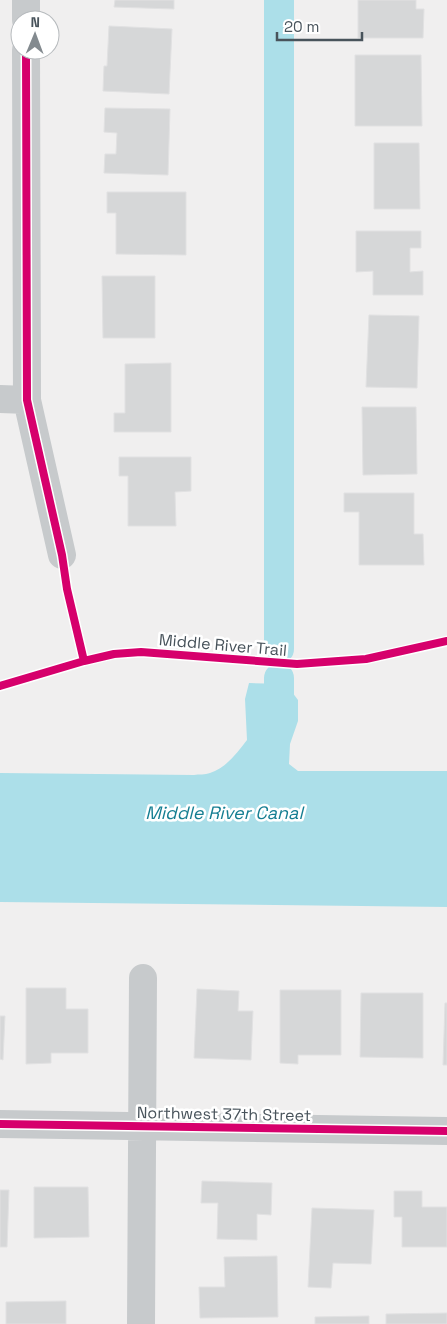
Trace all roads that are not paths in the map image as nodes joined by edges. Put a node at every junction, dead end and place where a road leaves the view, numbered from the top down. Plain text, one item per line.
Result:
1 (26, 60) edge
2 (0, 400) edge
3 (27, 400) junction
4 (62, 555) dead end
5 (143, 978) dead end
6 (0, 1124) edge
7 (141, 1126) junction
8 (447, 1130) edge
9 (141, 1324) edge

1 - 3 street
2 - 3 street
3 - 4 street
5 - 7 street
6 - 7 street, Northwest 37th Street
7 - 8 street, Northwest 37th Street
7 - 9 street

